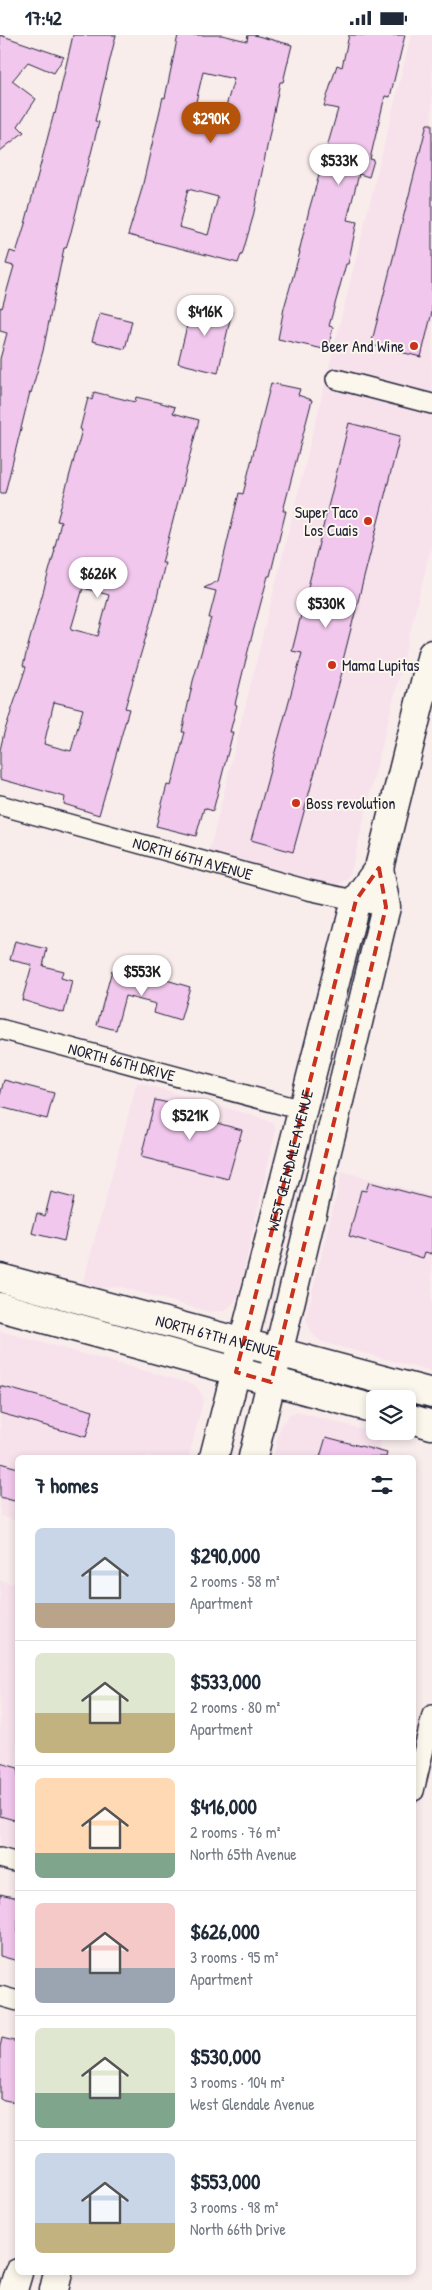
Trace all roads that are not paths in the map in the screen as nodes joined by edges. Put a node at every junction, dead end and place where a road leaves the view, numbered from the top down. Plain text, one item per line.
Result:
1 (336, 379) dead end
2 (432, 404) edge
3 (432, 654) edge
4 (0, 805) edge
5 (378, 868) junction
6 (356, 900) junction
7 (386, 907) junction
8 (0, 1029) edge
9 (302, 1111) junction
10 (0, 1278) edge
11 (0, 1307) edge
12 (243, 1344) junction
13 (278, 1353) junction
14 (236, 1372) junction
15 (271, 1382) junction
16 (432, 1393) edge
17 (366, 1407) edge
18 (416, 1420) edge
19 (432, 1425) edge
20 (215, 1455) edge
21 (253, 1455) edge
22 (432, 1715) edge
23 (416, 1783) edge
24 (0, 1858) edge
25 (15, 1862) edge
26 (0, 1997) edge
27 (15, 2000) edge
28 (17, 2275) edge
29 (58, 2275) edge
30 (13, 2290) edge
31 (54, 2290) edge

1 - 2 street
3 - 5 main road, WEST GLENDALE AVENUE
4 - 6 street, NORTH 66TH AVENUE
5 - 6 main road, WEST GLENDALE AVENUE
5 - 7 main road, WEST GLENDALE AVENUE
6 - 7 street, NORTH 66TH AVENUE
6 - 9 main road, WEST GLENDALE AVENUE
7 - 13 main road, WEST GLENDALE AVENUE
8 - 9 street, NORTH 66TH DRIVE
9 - 12 main road, WEST GLENDALE AVENUE
10 - 12 main road, NORTH 67TH AVENUE
11 - 14 main road, NORTH 67TH AVENUE
12 - 13 main road, NORTH 67TH AVENUE
12 - 14 main road, WEST GLENDALE AVENUE
13 - 15 main road, WEST GLENDALE AVENUE
13 - 16 main road, NORTH 67TH AVENUE
14 - 15 main road, NORTH 67TH AVENUE
14 - 20 main road, WEST GLENDALE AVENUE
15 - 17 main road, NORTH 67TH AVENUE
15 - 21 main road, WEST GLENDALE AVENUE
18 - 19 main road
22 - 23 street
24 - 25 street
26 - 27 street
28 - 30 main road
29 - 31 main road

